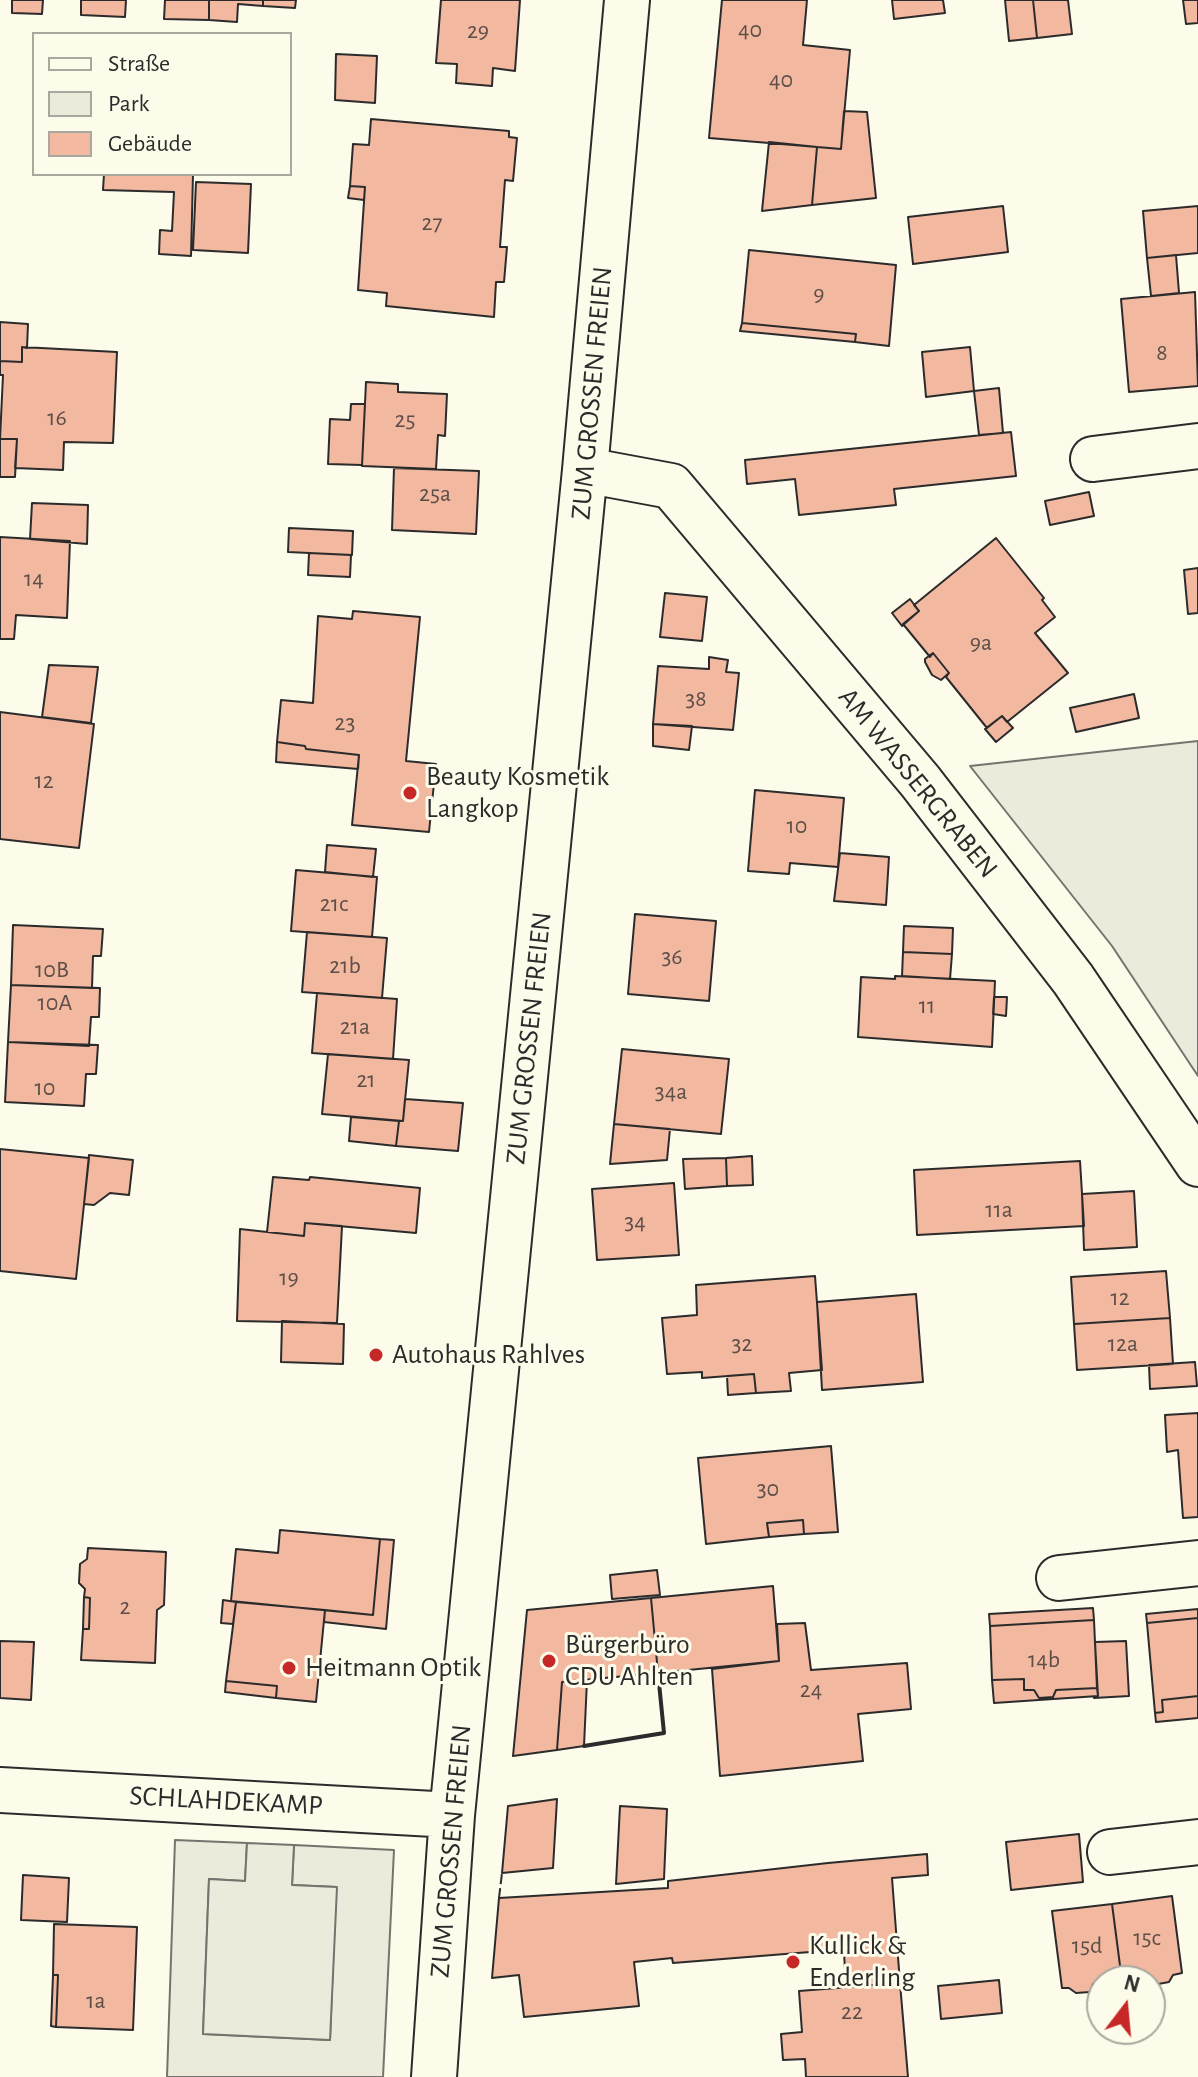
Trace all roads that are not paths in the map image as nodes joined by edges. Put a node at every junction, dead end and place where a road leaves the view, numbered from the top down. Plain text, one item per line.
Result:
1 (627, 0) edge
2 (1198, 446) edge
3 (1093, 459) dead end
4 (585, 470) junction
5 (1198, 1164) edge
6 (1198, 1563) edge
7 (1059, 1578) dead end
8 (0, 1790) edge
9 (452, 1815) junction
10 (1198, 1842) edge
11 (1110, 1852) dead end
12 (434, 2077) edge

1 - 4 street, ZUM GROSSEN FREIEN
2 - 3 street
4 - 5 street, AM WASSERGRABEN
4 - 9 street, ZUM GROSSEN FREIEN
6 - 7 street
8 - 9 street, SCHLAHDEKAMP
9 - 12 street, ZUM GROSSEN FREIEN
10 - 11 street

